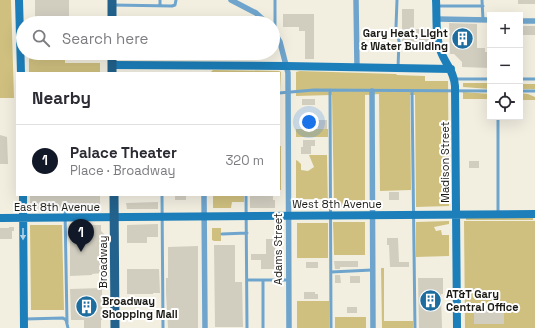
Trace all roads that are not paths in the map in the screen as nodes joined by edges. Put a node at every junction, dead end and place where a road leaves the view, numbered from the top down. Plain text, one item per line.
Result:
1 (19, 0) edge
2 (160, 0) edge
3 (176, 0) edge
4 (232, 0) edge
5 (275, 0) edge
6 (356, 0) edge
7 (397, 0) edge
8 (482, 0) edge
9 (112, 3) edge
10 (436, 3) edge
11 (160, 6) junction
12 (483, 6) junction
13 (19, 16) edge
14 (112, 16) edge
15 (259, 16) edge
16 (274, 16) edge
17 (437, 19) junction
18 (483, 20) junction
19 (487, 20) edge
20 (523, 21) edge
21 (535, 21) edge
22 (280, 42) edge
23 (21, 60) edge
24 (286, 66) junction
25 (356, 67) junction
26 (398, 68) junction
27 (112, 69) edge
28 (202, 69) edge
29 (451, 69) junction
30 (21, 72) edge
31 (455, 78) junction
32 (487, 79) edge
33 (523, 79) edge
34 (535, 79) edge
35 (330, 90) junction
36 (456, 90) junction
37 (372, 91) junction
38 (412, 91) junction
39 (487, 91) edge
40 (523, 91) edge
41 (535, 91) edge
42 (280, 93) edge
43 (288, 93) junction
44 (498, 120) edge
45 (22, 196) edge
46 (114, 196) edge
47 (162, 196) edge
48 (204, 196) edge
49 (246, 196) edge
50 (65, 214) junction
51 (456, 214) junction
52 (498, 214) junction
53 (535, 214) edge
54 (288, 215) junction
55 (331, 215) junction
56 (372, 215) junction
57 (414, 215) junction
58 (162, 216) junction
59 (204, 216) junction
60 (246, 216) junction
61 (114, 217) junction
62 (0, 218) edge
63 (23, 218) junction
64 (222, 234) dead end
65 (247, 234) junction
66 (372, 270) junction
67 (331, 272) junction
68 (247, 280) junction
69 (263, 280) junction
70 (288, 280) junction
71 (24, 319) junction
72 (67, 322) junction
73 (24, 328) edge
74 (68, 328) edge
75 (115, 328) edge
76 (163, 328) edge
77 (205, 328) edge
78 (247, 328) edge
79 (263, 328) edge
80 (289, 328) edge
81 (332, 328) edge
82 (373, 328) edge
83 (414, 328) edge
84 (457, 328) edge

1 - 13 street
2 - 11 lane
3 - 11 lane
4 - 15 street
5 - 16 lane
6 - 25 street
7 - 26 lane
8 - 12 lane
9 - 11 lane
9 - 14 main road
10 - 12 lane
10 - 17 street, Madison Street
12 - 18 lane
17 - 18 street
17 - 29 street, Madison Street
18 - 19 street
20 - 21 street
22 - 24 street, Adams Street
23 - 30 street
24 - 25 street
24 - 28 street
24 - 43 street, Adams Street
25 - 26 street
26 - 29 street
27 - 28 street
29 - 31 street, Madison Street
31 - 32 lane
31 - 36 street, Madison Street
33 - 34 lane
35 - 37 lane
35 - 43 lane
35 - 55 lane
36 - 38 lane
36 - 39 lane
36 - 51 street, Madison Street
37 - 38 lane
37 - 56 street
38 - 57 lane
40 - 41 lane
42 - 43 lane
43 - 54 street, Adams Street
44 - 52 lane
45 - 63 street
46 - 61 main road, Broadway
47 - 58 lane
48 - 59 street
49 - 60 lane
50 - 61 street, East 8th Avenue
50 - 63 street, East 8th Avenue
50 - 72 lane
51 - 52 street, West 8th Avenue
51 - 57 street, West 8th Avenue
51 - 84 street, Madison Street
52 - 53 street, West 8th Avenue
54 - 55 street, West 8th Avenue
54 - 60 street, West 8th Avenue
54 - 70 street, Adams Street
55 - 56 street, West 8th Avenue
55 - 67 lane
56 - 57 street, West 8th Avenue
56 - 66 street
57 - 83 lane
58 - 59 street, West 8th Avenue
58 - 61 street, West 8th Avenue
58 - 76 lane
59 - 60 street, West 8th Avenue
59 - 77 street
60 - 65 lane
61 - 75 main road, Broadway
62 - 63 street, East 8th Avenue
63 -> 71 street
64 - 65 lane
65 - 68 lane
66 - 67 lane
66 - 82 street
67 - 81 lane
68 - 69 lane
68 - 78 lane
69 - 70 lane
69 - 79 lane
70 - 80 street, Adams Street
71 - 72 lane
71 - 73 street
72 - 74 lane

